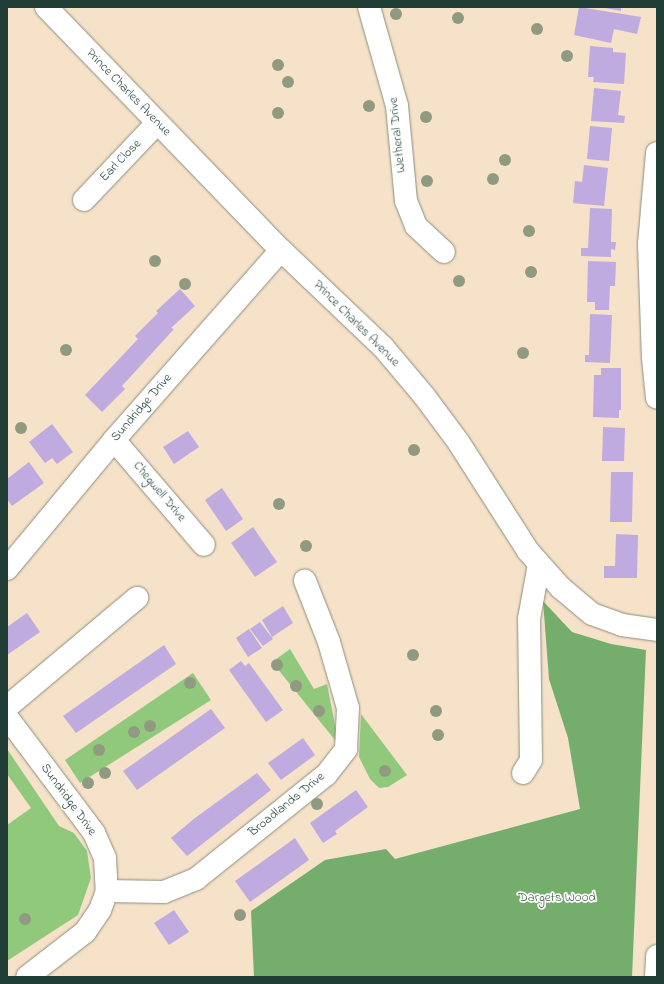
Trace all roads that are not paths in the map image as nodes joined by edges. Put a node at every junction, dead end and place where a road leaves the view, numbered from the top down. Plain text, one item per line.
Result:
1 (46, 7) edge
2 (369, 7) edge
3 (157, 123) junction
4 (657, 153) edge
5 (84, 200) dead end
6 (281, 250) junction
7 (444, 252) dead end
8 (657, 398) edge
9 (114, 440) junction
10 (204, 545) dead end
11 (539, 564) junction
12 (7, 569) edge
13 (305, 581) dead end
14 (137, 598) dead end
15 (657, 630) edge
16 (7, 707) edge
17 (7, 717) edge
18 (523, 773) dead end
19 (107, 891) junction
20 (657, 956) edge
21 (27, 977) edge
22 (656, 977) edge

1 - 3 street, Prince Charles Avenue
2 - 7 street, Wetheral Drive
3 - 5 street, Earl Close
3 - 6 street, Prince Charles Avenue
4 - 8 street
6 - 9 street, Sundridge Drive
6 - 11 street, Prince Charles Avenue
9 - 10 street, Chegwell Drive
9 - 12 street, Sundridge Drive
11 - 15 street, Prince Charles Avenue
11 - 18 street
13 - 19 street, Broadlands Drive
14 - 16 street
17 - 19 street, Sundridge Drive
19 - 21 street, Sundridge Drive
20 - 22 street

